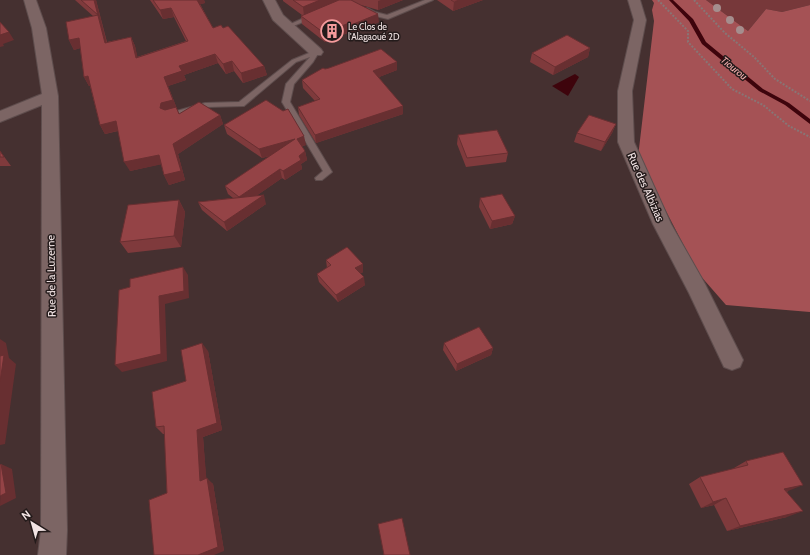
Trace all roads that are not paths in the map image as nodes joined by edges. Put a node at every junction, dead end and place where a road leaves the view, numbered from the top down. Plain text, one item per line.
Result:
1 (30, 0) edge
2 (269, 0) edge
3 (430, 0) edge
4 (634, 0) edge
5 (363, 8) edge
6 (318, 14) edge
7 (289, 26) junction
8 (316, 52) junction
9 (50, 96) junction
10 (169, 116) edge
11 (0, 117) edge
12 (319, 178) dead end
13 (732, 360) dead end
14 (52, 555) edge

1 - 9 street, Rue de la Luzerne
2 - 7 street
3 - 5 lane
4 - 13 street, Rue des Albizias
6 - 7 lane
7 - 8 street
8 - 10 lane
8 - 12 lane
9 - 11 street
9 - 14 street, Rue de la Luzerne

